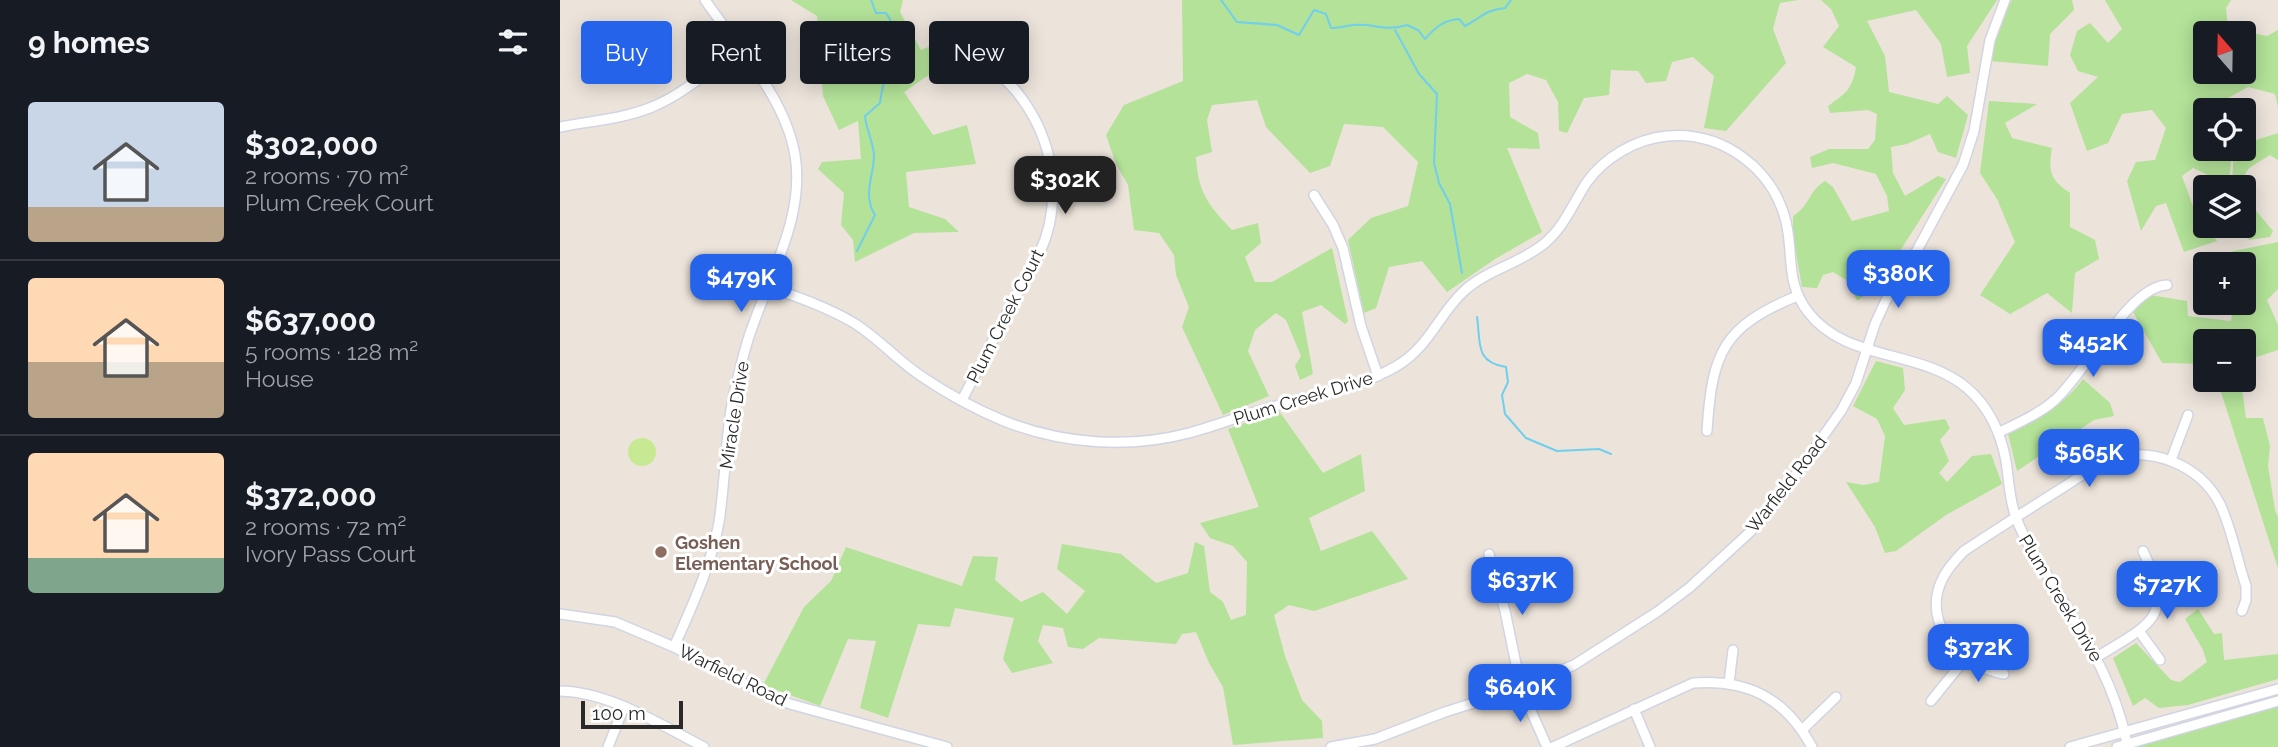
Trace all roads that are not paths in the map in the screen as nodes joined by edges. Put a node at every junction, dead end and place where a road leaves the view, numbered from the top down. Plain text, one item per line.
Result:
1 (705, 0) edge
2 (2005, 0) edge
3 (719, 21) edge
4 (690, 84) edge
5 (763, 84) edge
6 (1009, 84) edge
7 (560, 127) edge
8 (1314, 195) dead end
9 (2167, 285) dead end
10 (767, 286) junction
11 (1797, 296) junction
12 (1867, 348) junction
13 (1378, 376) junction
14 (962, 400) junction
15 (2188, 415) dead end
16 (1707, 430) dead end
17 (1998, 433) junction
18 (2171, 460) junction
19 (2016, 518) junction
20 (2143, 551) dead end
21 (1489, 554) dead end
22 (2242, 611) dead end
23 (560, 614) edge
24 (2139, 631) junction
25 (674, 647) junction
26 (1733, 650) dead end
27 (2097, 657) junction
28 (1965, 659) junction
29 (2160, 660) dead end
30 (2004, 674) dead end
31 (1729, 683) junction
32 (1521, 688) junction
33 (2278, 689) edge
34 (560, 691) edge
35 (1836, 697) dead end
36 (1931, 701) dead end
37 (2278, 701) edge
38 (624, 707) junction
39 (1633, 709) junction
40 (1802, 730) junction
41 (2124, 732) junction
42 (2127, 744) junction
43 (608, 747) edge
44 (704, 747) edge
45 (947, 747) edge
46 (1331, 747) edge
47 (1547, 747) edge
48 (1553, 747) edge
49 (1650, 747) edge
50 (1812, 747) edge
51 (2070, 747) edge
52 (2116, 747) edge

1 - 3 street, Miracle Drive
2 - 12 street, Warfield Road
4 - 7 street
5 - 10 street, Miracle Drive
6 - 14 street, Plum Creek Court
8 - 13 street
9 - 17 street
10 - 14 street, Plum Creek Drive
10 - 25 street, Miracle Drive
11 - 12 street, Plum Creek Drive
11 - 13 street, Plum Creek Drive
11 - 16 street
12 - 17 street, Plum Creek Drive
12 - 32 street, Warfield Road
13 - 14 street, Plum Creek Drive
15 - 18 street
17 - 19 street, Plum Creek Drive
18 - 19 street
18 - 22 street
19 - 27 street, Plum Creek Drive
19 - 28 street
20 - 24 street
21 - 32 street
23 - 25 street, Warfield Road
24 - 27 street
24 - 29 street
25 - 45 street, Warfield Road
26 - 31 street
27 - 41 street, Plum Creek Drive
28 - 30 street
28 - 36 street
31 - 39 street
31 - 40 street
32 - 46 street, Warfield Road
32 - 47 street
33 - 41 street
34 - 38 street
35 - 40 street
37 - 42 street
38 - 43 street
38 - 44 street
39 - 48 street
39 - 49 street
40 - 50 street
41 - 42 street, Plum Creek Drive
41 - 51 street
42 - 52 street

